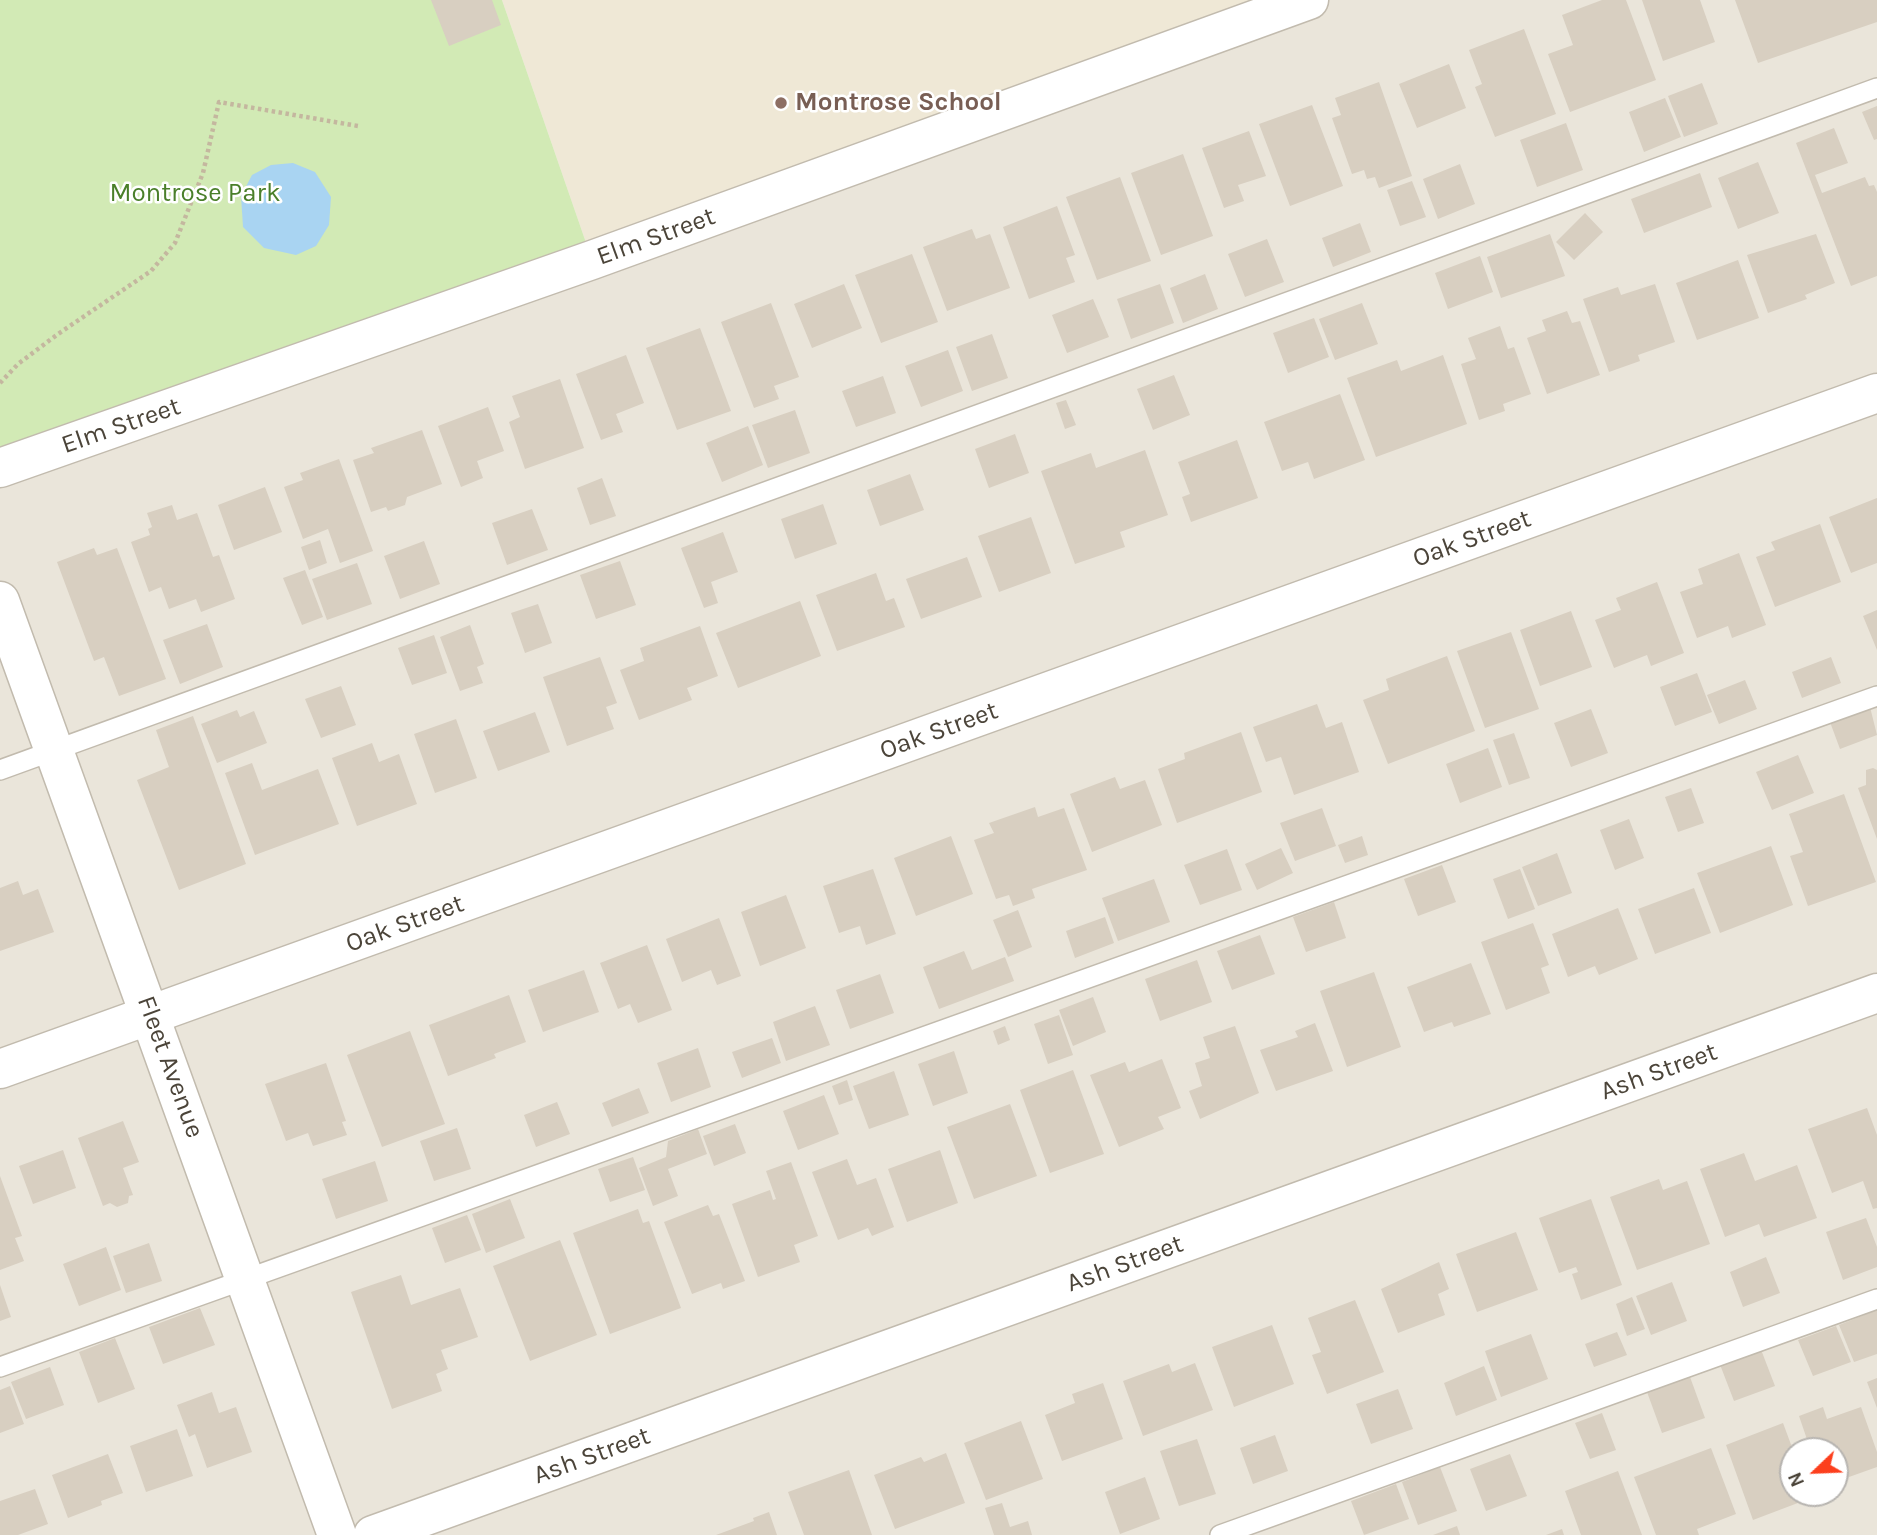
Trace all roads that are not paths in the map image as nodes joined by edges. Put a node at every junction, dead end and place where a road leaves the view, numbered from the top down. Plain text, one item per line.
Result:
1 (1309, 0) edge
2 (1877, 88) edge
3 (1877, 393) edge
4 (0, 468) edge
5 (0, 601) edge
6 (1877, 696) edge
7 (55, 750) junction
8 (0, 770) edge
9 (1877, 993) edge
10 (152, 1014) junction
11 (0, 1069) edge
12 (246, 1278) junction
13 (1877, 1299) edge
14 (0, 1367) edge
15 (337, 1535) edge
16 (373, 1535) edge
17 (1220, 1535) edge

1 - 4 street, Elm Street
2 - 7 lane
3 - 10 street, Oak Street
5 - 7 street, Fleet Avenue
6 - 12 lane
7 - 8 lane
7 - 10 street, Fleet Avenue
9 - 16 street, Ash Street
10 - 11 street, Oak Street
10 - 12 street, Fleet Avenue
12 - 14 lane
12 - 15 street, Fleet Avenue
13 - 17 lane

